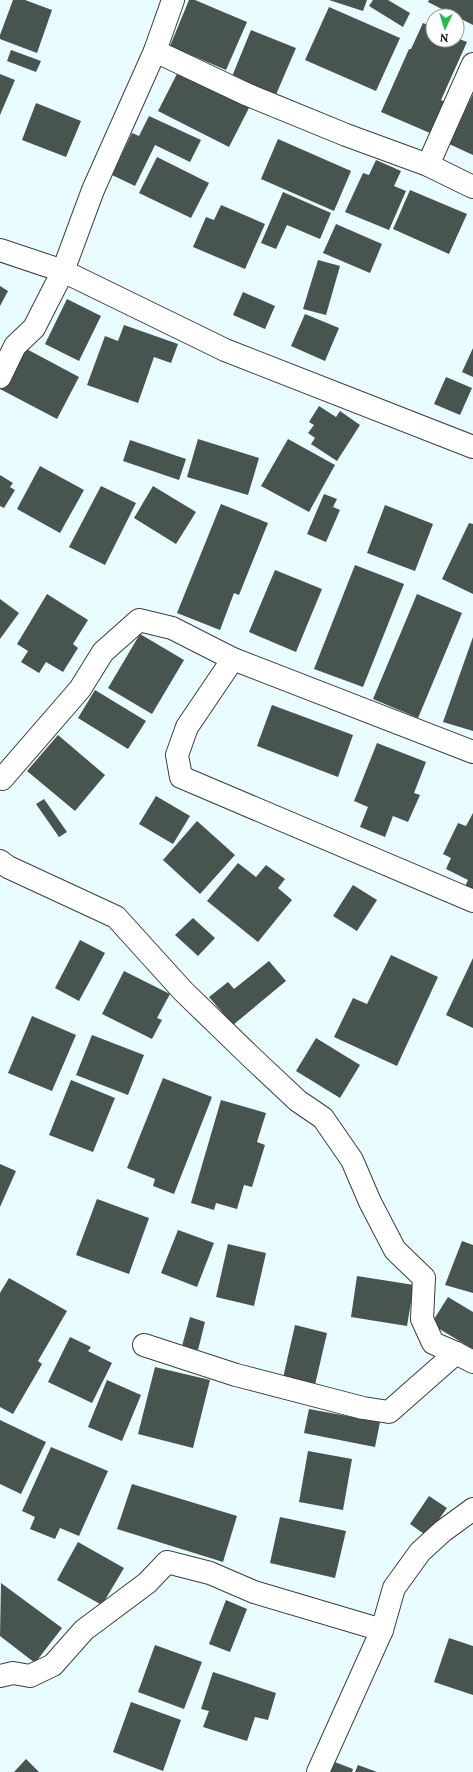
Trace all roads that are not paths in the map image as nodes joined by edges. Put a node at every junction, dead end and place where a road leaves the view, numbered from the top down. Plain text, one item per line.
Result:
1 (173, 0) edge
2 (155, 51) junction
3 (473, 64) edge
4 (428, 165) junction
5 (473, 187) edge
6 (0, 250) edge
7 (63, 271) junction
8 (0, 377) edge
9 (473, 447) edge
10 (233, 659) junction
11 (473, 752) edge
12 (1, 779) edge
13 (3, 866) edge
14 (473, 901) edge
15 (144, 1345) dead end
16 (465, 1358) edge
17 (473, 1509) edge
18 (382, 1630) junction
19 (0, 1676) edge
20 (318, 1772) edge

1 - 2 street
2 - 4 street
2 - 7 street
3 - 4 street
4 - 5 street
6 - 7 street
7 - 8 street
7 - 9 street
10 - 11 street
10 - 12 street
10 - 14 street
13 - 16 street
15 - 16 street
17 - 18 street
18 - 19 street
18 - 20 street

